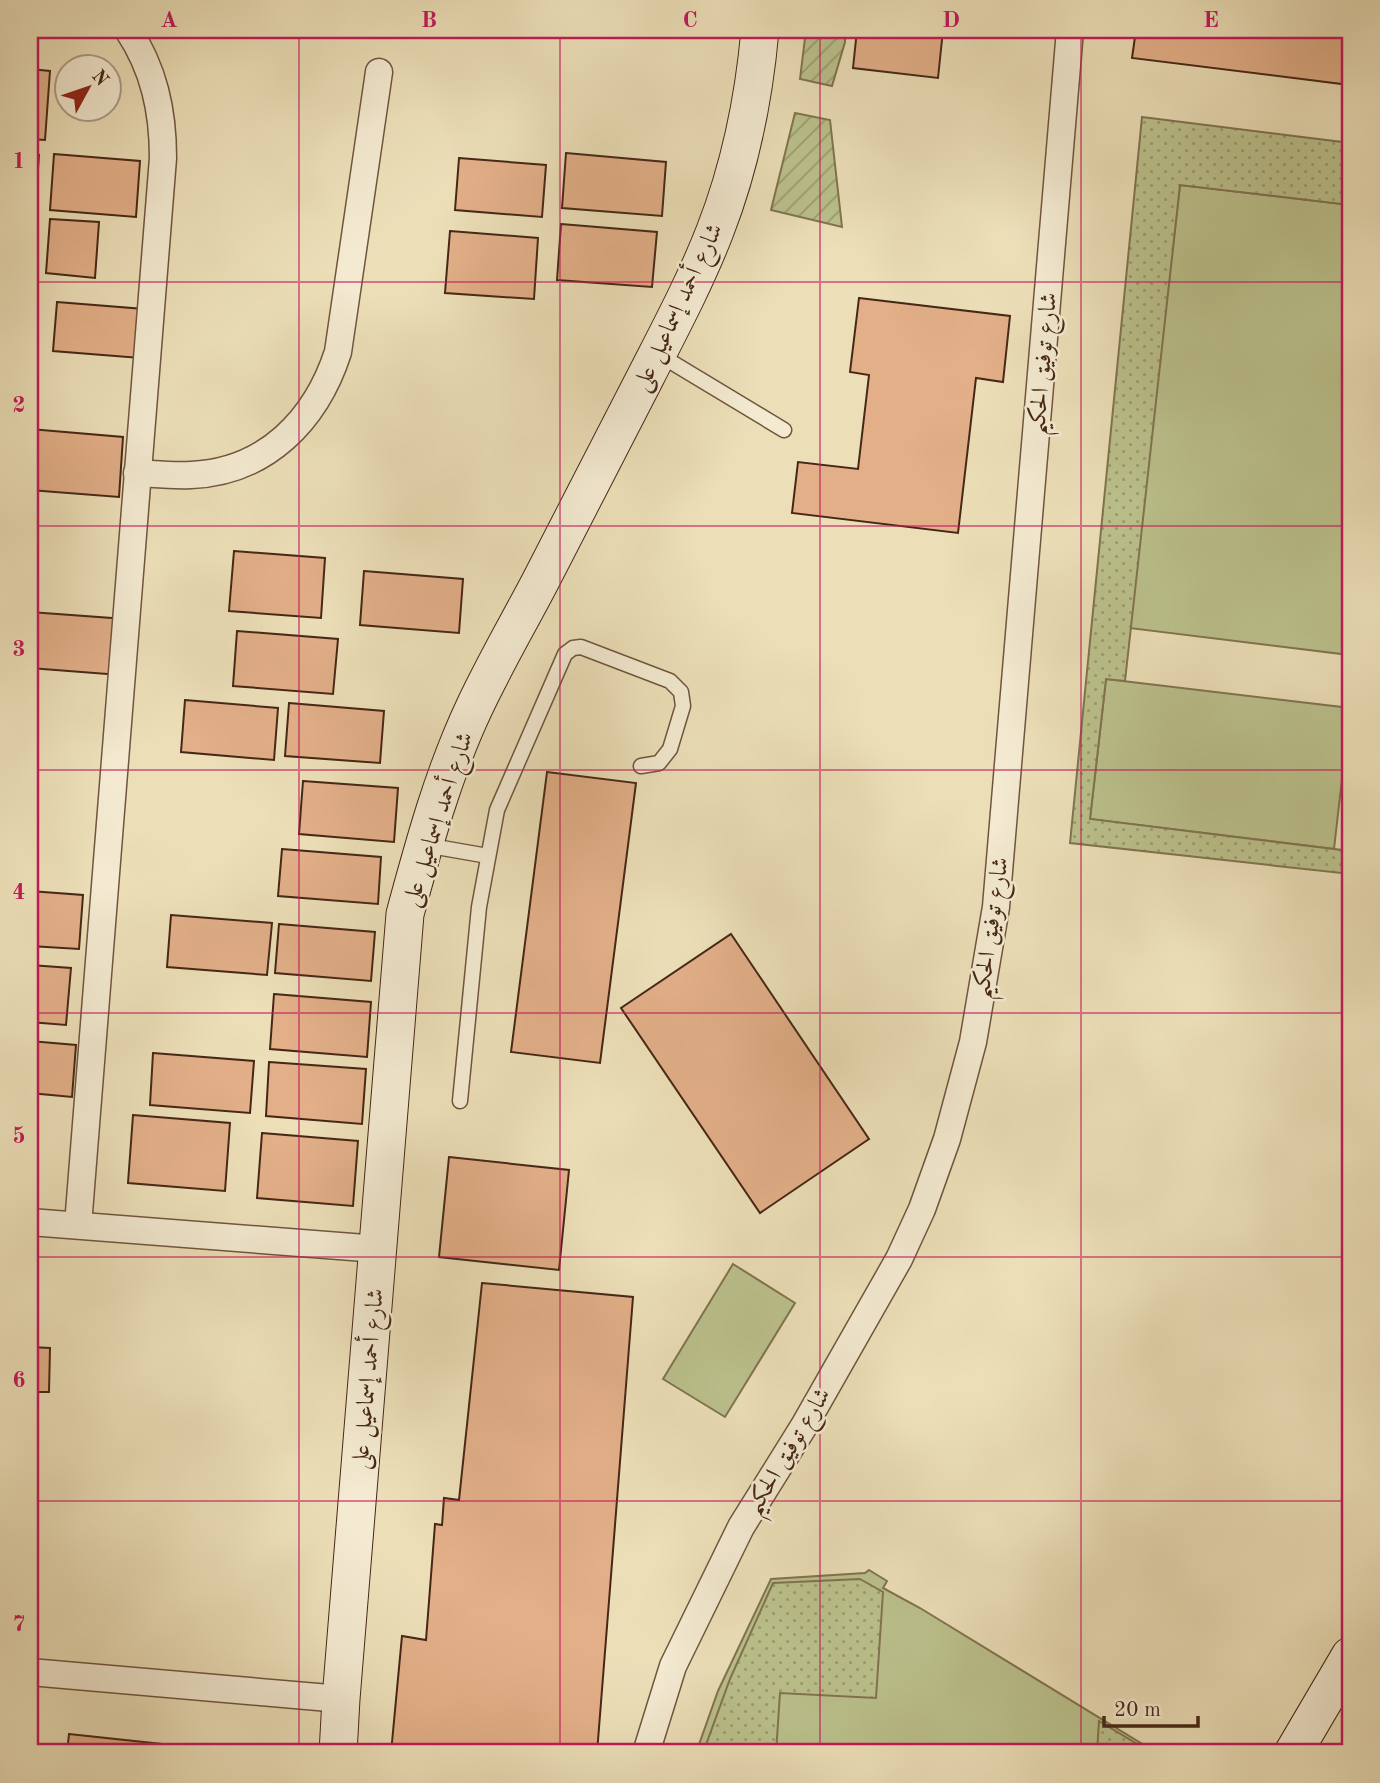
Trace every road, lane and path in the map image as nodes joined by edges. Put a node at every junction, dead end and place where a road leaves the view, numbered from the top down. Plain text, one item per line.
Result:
1 (128, 30) edge
2 (760, 30) edge
3 (1070, 30) edge
4 (379, 72) dead end
5 (657, 354) junction
6 (784, 429) dead end
7 (137, 473) junction
8 (640, 766) dead end
9 (423, 845) junction
10 (488, 856) junction
11 (460, 1101) dead end
12 (30, 1222) edge
13 (78, 1225) junction
14 (378, 1249) junction
15 (1350, 1656) edge
16 (30, 1672) edge
17 (341, 1699) junction
18 (338, 1753) edge
19 (646, 1753) edge
20 (1293, 1753) edge

1 - 7 street
2 - 5 street, شارع أحمد إسماعيل على
3 - 19 street, شارع توفيق الحكيم
4 - 7 street
5 - 6 lane
5 - 9 street, شارع أحمد إسماعيل على
7 - 13 street
8 - 10 lane
9 - 10 lane
9 - 14 street, شارع أحمد إسماعيل على
10 - 11 lane
12 - 13 street
13 - 14 street
14 - 17 street, شارع أحمد إسماعيل على
15 - 20 street
16 - 17 street
17 - 18 street, شارع أحمد إسماعيل على

